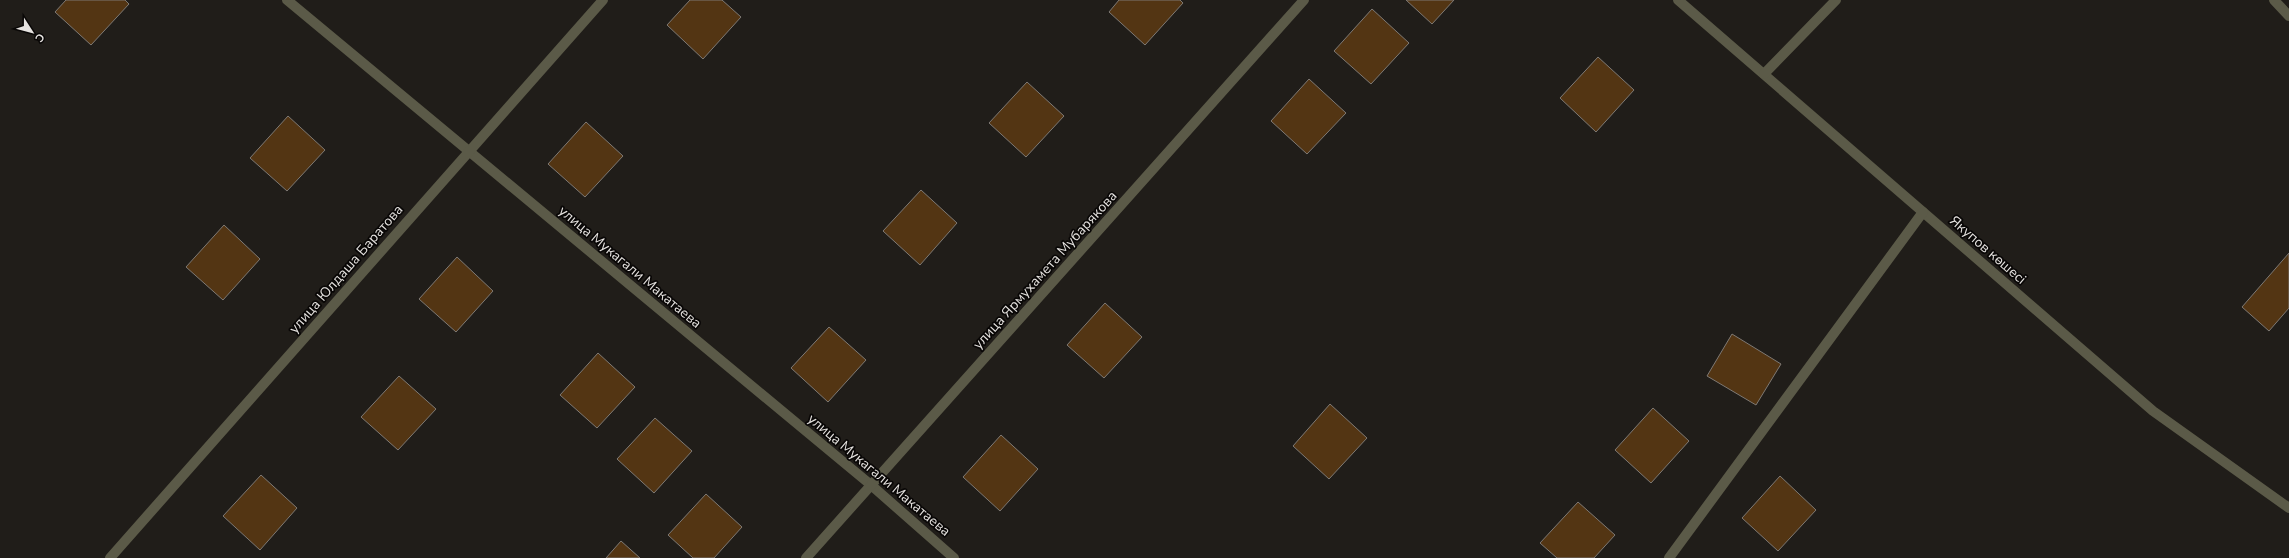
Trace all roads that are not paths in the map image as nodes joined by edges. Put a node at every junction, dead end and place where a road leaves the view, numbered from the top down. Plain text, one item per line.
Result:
1 (286, 0) edge
2 (603, 0) edge
3 (1304, 0) edge
4 (1678, 0) edge
5 (1836, 0) edge
6 (2274, 0) edge
7 (2289, 16) edge
8 (1764, 74) junction
9 (469, 151) junction
10 (1924, 212) junction
11 (871, 485) junction
12 (2289, 508) edge
13 (110, 558) edge
14 (806, 558) edge
15 (954, 558) edge
16 (1668, 558) edge

1 - 9 street, улица Мукагали Макатаева
2 - 9 street, улица Юлдаша Баратова
3 - 11 street, улица Ярмухамета Мубарякова
4 - 8 street, Якупов көшесі
5 - 8 street
6 - 7 street
8 - 10 street, Якупов көшесі
9 - 11 street, улица Мукагали Макатаева
9 - 13 street, улица Юлдаша Баратова
10 - 12 street, Якупов көшесі
10 - 16 street
11 - 14 street, улица Ярмухамета Мубарякова
11 - 15 street, улица Мукагали Макатаева

